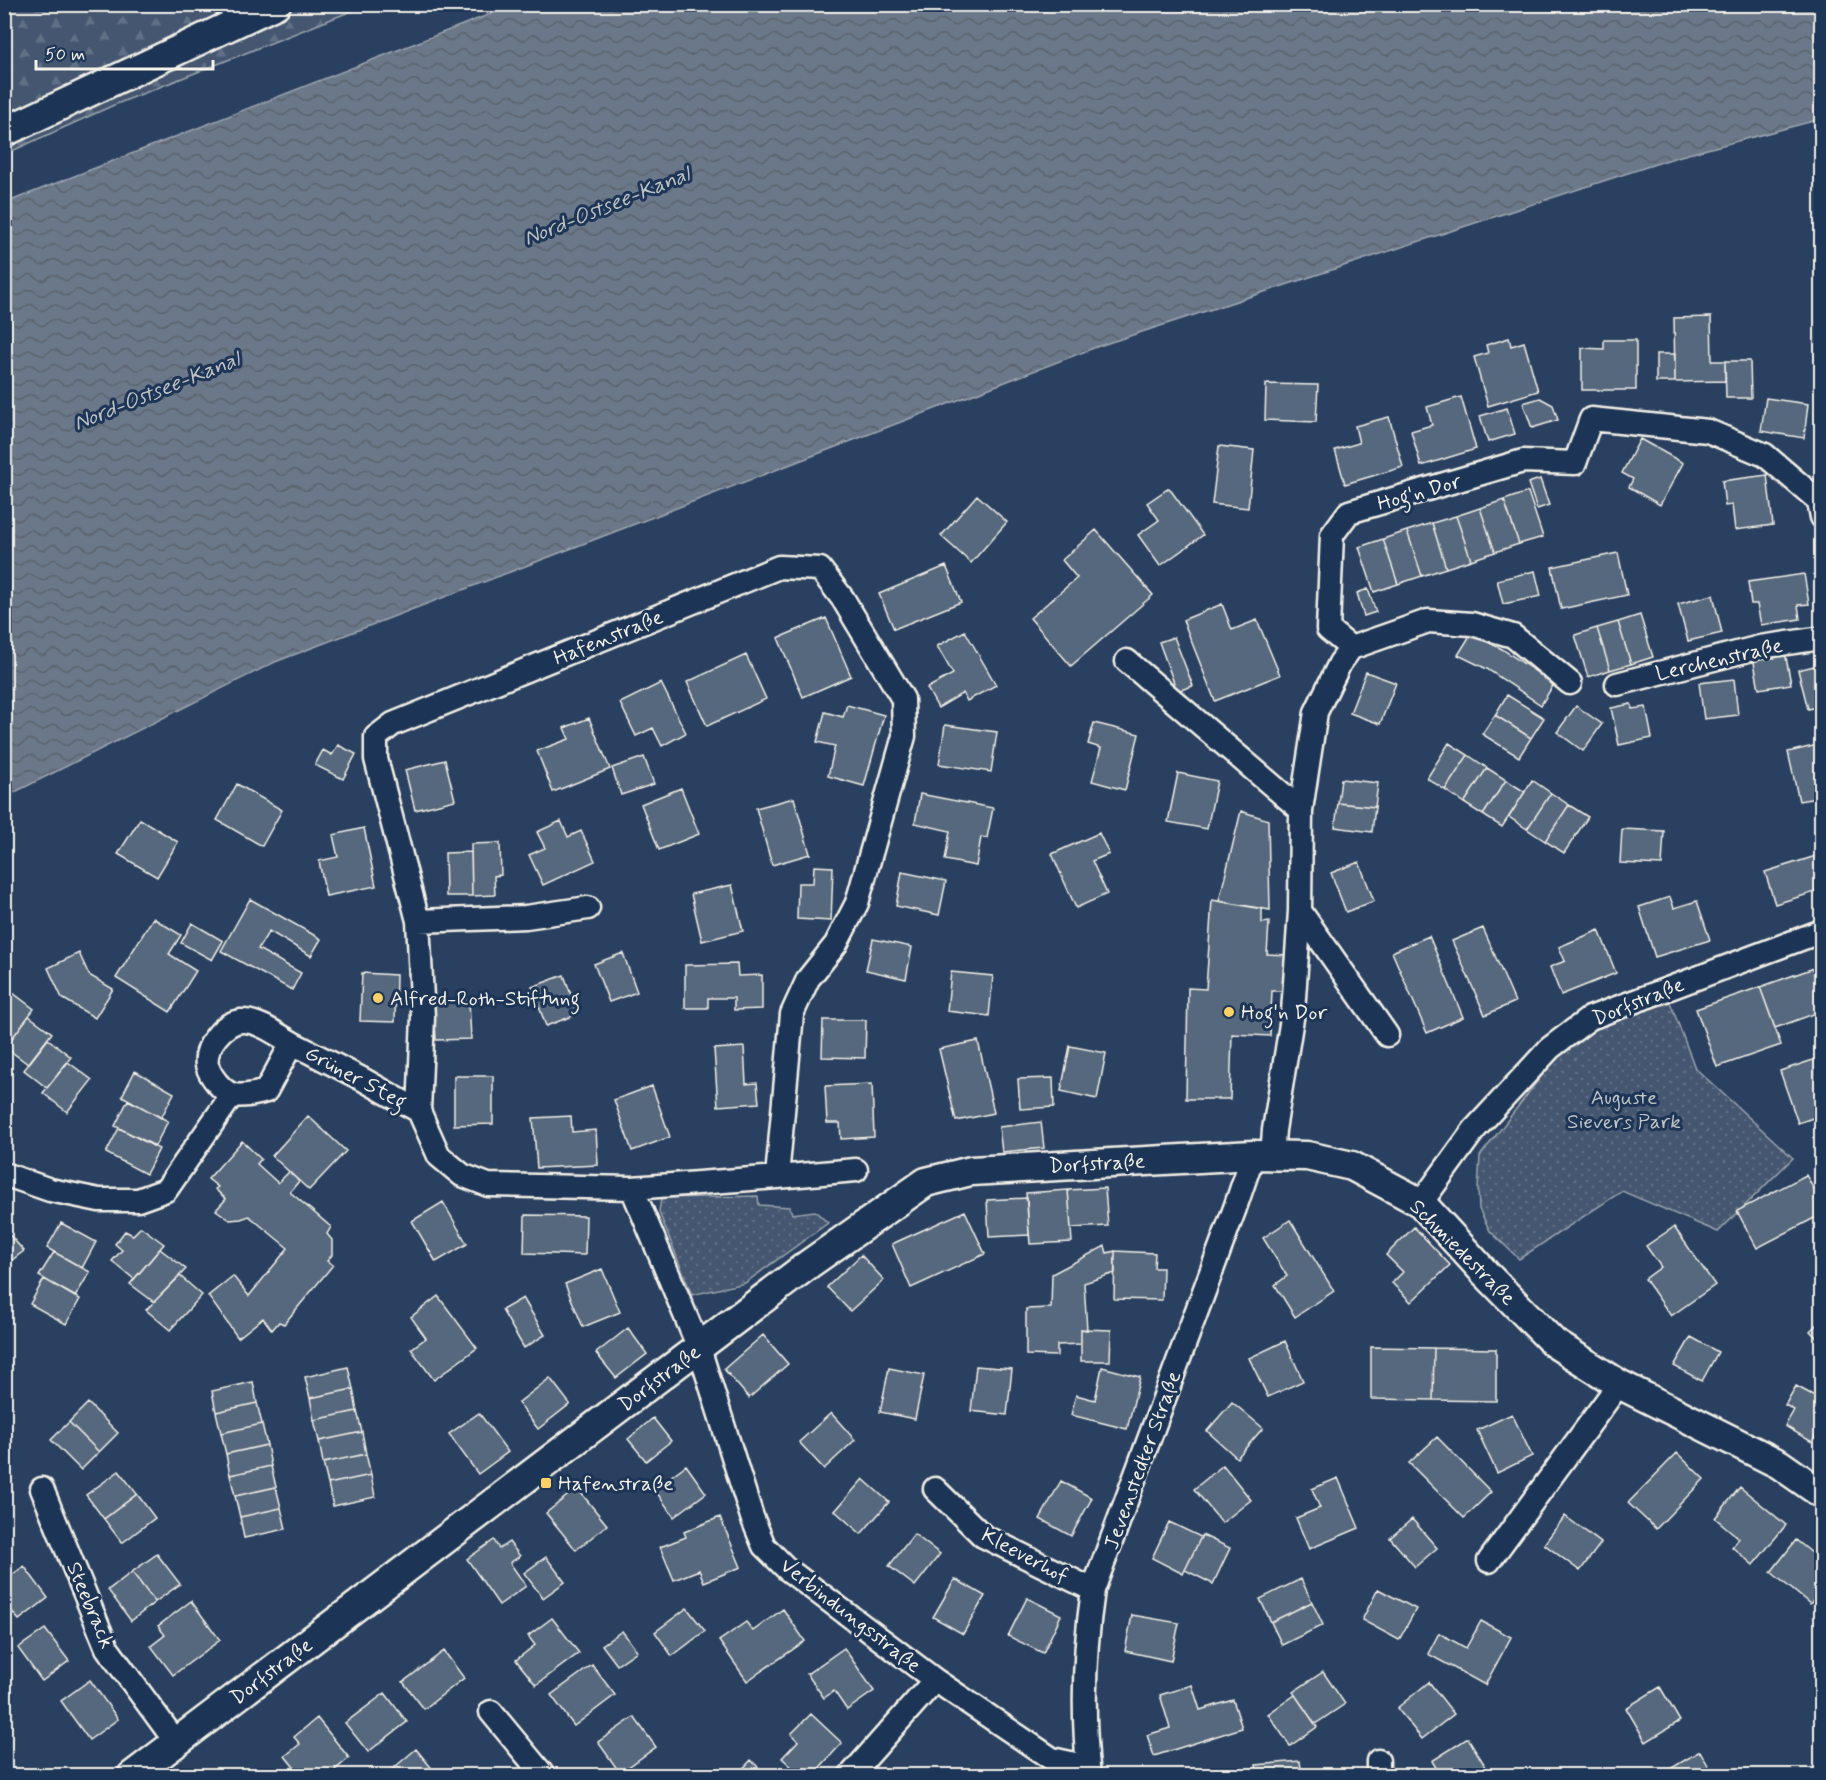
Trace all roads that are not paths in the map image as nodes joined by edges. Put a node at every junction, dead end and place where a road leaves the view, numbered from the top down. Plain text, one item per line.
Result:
1 (276, 4) edge
2 (4, 132) edge
3 (1821, 505) edge
4 (1821, 638) edge
5 (1351, 648) junction
6 (1126, 661) dead end
7 (1570, 683) dead end
8 (1617, 684) dead end
9 (1301, 810) junction
10 (588, 908) dead end
11 (1300, 910) junction
12 (418, 921) junction
13 (1821, 931) edge
14 (1387, 1035) dead end
15 (292, 1043) junction
16 (232, 1095) junction
17 (419, 1111) junction
18 (1263, 1155) junction
19 (856, 1170) dead end
20 (4, 1174) edge
21 (777, 1178) junction
22 (632, 1188) junction
23 (1421, 1203) junction
24 (699, 1348) junction
25 (1619, 1384) junction
26 (42, 1489) dead end
27 (935, 1489) dead end
28 (1821, 1494) edge
29 (1489, 1561) dead end
30 (1093, 1590) junction
31 (935, 1680) junction
32 (491, 1712) dead end
33 (176, 1742) junction
34 (1088, 1771) edge
35 (132, 1776) edge
36 (544, 1776) edge
37 (850, 1776) edge

1 - 2 street
3 - 5 street, Hog'n Dor
4 - 8 street, Lerchenstraße
5 - 7 street
5 - 9 street
6 - 9 street
9 - 11 street
10 - 12 street
11 - 14 street
11 - 18 street
12 - 17 street, Hafenstraße
12 - 21 street, Hafenstraße
13 - 23 street, Dorfstraße
15 - 16 street, Grüner Steg
15 - 16 street, Grüner Steg
15 - 17 street, Grüner Steg
16 - 20 street
17 - 22 street, Hafenstraße
18 - 23 street, Schmiedestraße
18 - 24 street, Dorfstraße
18 - 30 street, Jevenstedter Straße
19 - 21 street, Hafenstraße
21 - 22 street, Hafenstraße
22 - 24 street
23 - 25 street, Schmiedestraße
24 - 31 street, Verbindungsstraße
24 - 33 street, Dorfstraße
25 - 28 street, Schmiedestraße
25 - 29 street
26 - 33 street, Steebrack
27 - 30 street, Kleeverhof
30 - 34 street, Jevenstedter Straße
31 - 34 street, Verbindungsstraße
31 - 37 street
32 - 36 street
33 - 35 street, Dorfstraße

